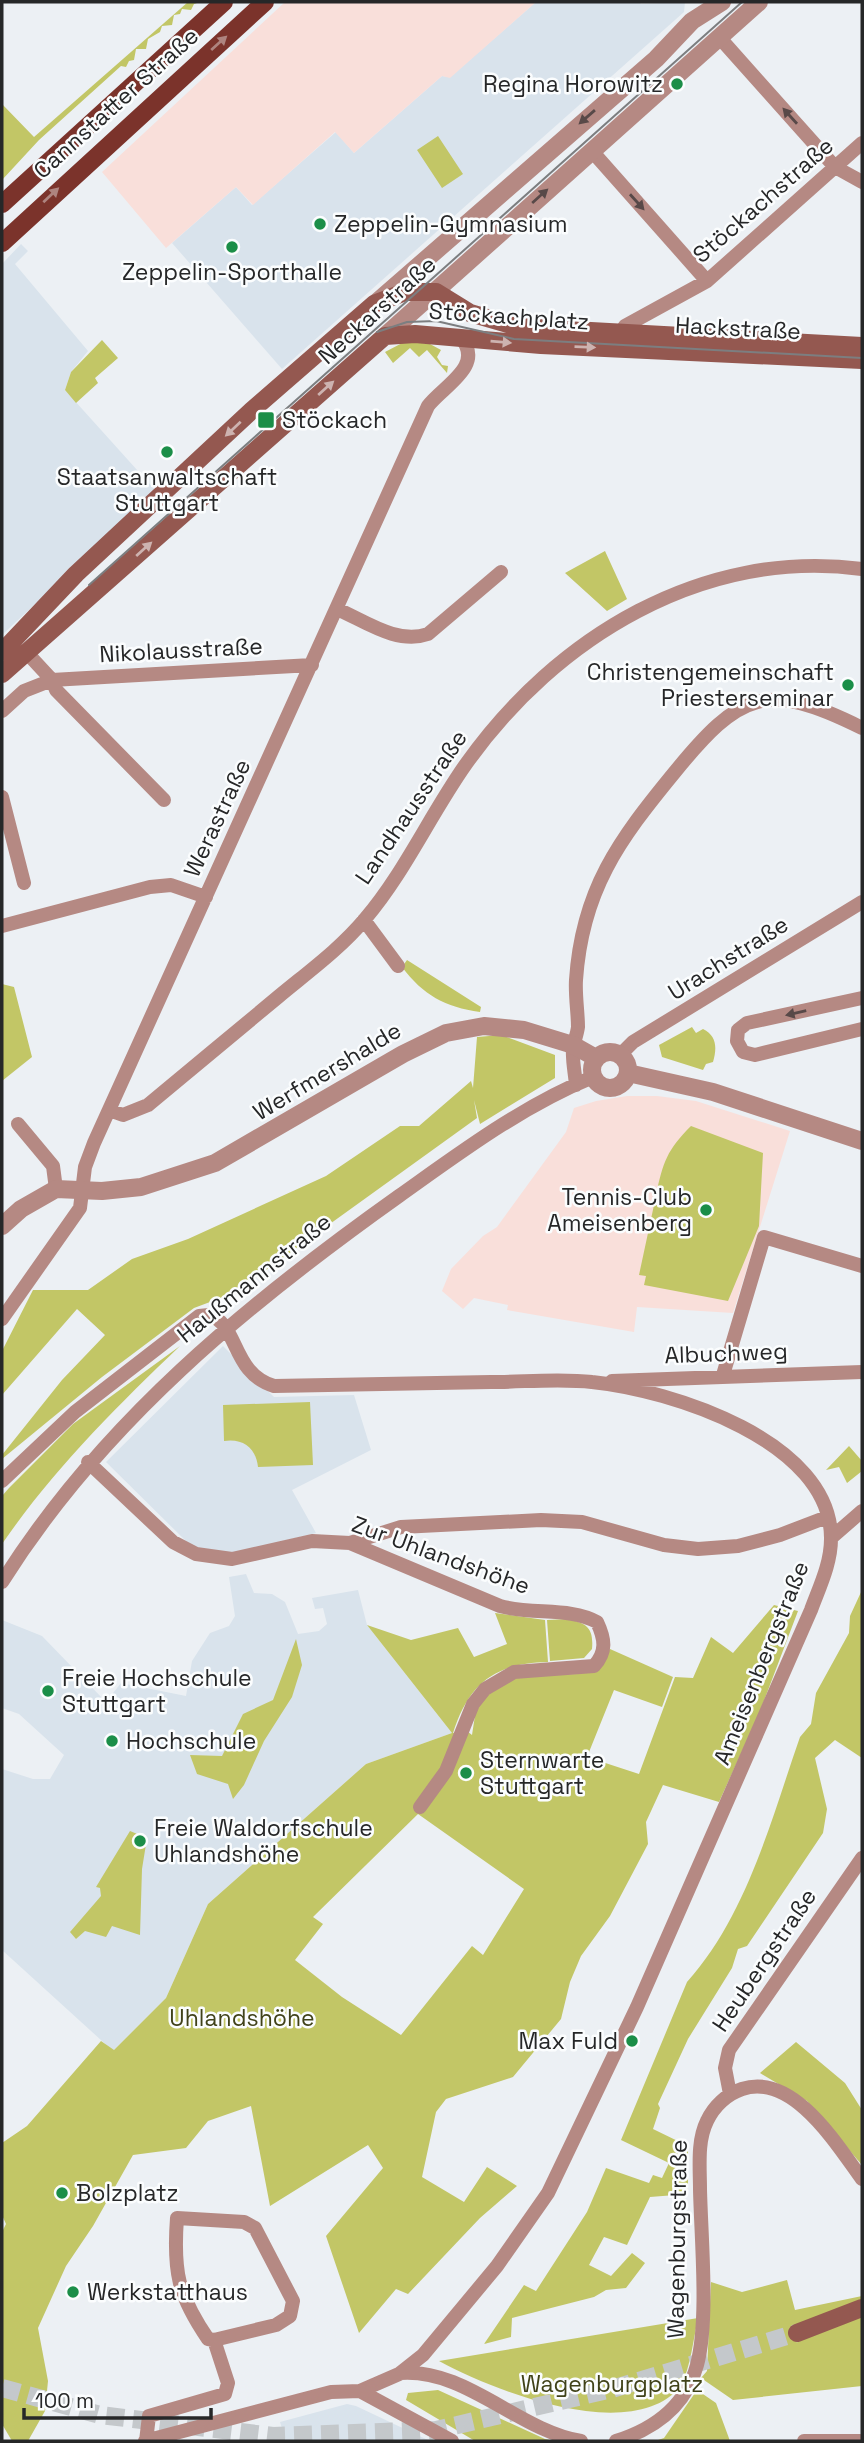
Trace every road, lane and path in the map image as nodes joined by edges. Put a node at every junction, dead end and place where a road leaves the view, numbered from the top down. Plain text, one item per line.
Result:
1 (224, 2) edge
2 (265, 2) edge
3 (702, 2) edge
4 (722, 2) edge
5 (759, 2) edge
6 (692, 21) junction
7 (719, 37) junction
8 (862, 143) edge
9 (592, 150) junction
10 (835, 167) junction
11 (862, 182) edge
12 (2, 204) edge
13 (2, 243) edge
14 (707, 281) junction
15 (436, 292) junction
16 (374, 304) junction
17 (385, 336) junction
18 (461, 338) junction
19 (625, 340) junction
20 (862, 346) edge
21 (862, 360) edge
22 (862, 569) edge
23 (501, 572) dead end
24 (76, 574) junction
25 (93, 594) junction
26 (51, 600) junction
27 (337, 609) junction
28 (65, 619) junction
29 (2, 652) edge
30 (31, 658) junction
31 (312, 665) junction
32 (2, 674) edge
33 (52, 680) junction
34 (24, 691) junction
35 (2, 711) edge
36 (862, 728) edge
37 (2, 797) edge
38 (164, 800) dead end
39 (24, 883) dead end
40 (206, 897) junction
41 (862, 902) edge
42 (364, 920) junction
43 (2, 926) edge
44 (398, 966) dead end
45 (862, 998) edge
46 (862, 1029) edge
47 (573, 1045) junction
48 (620, 1055) junction
49 (596, 1058) junction
50 (628, 1073) junction
51 (593, 1077) junction
52 (576, 1085) junction
53 (109, 1110) junction
54 (18, 1124) dead end
55 (862, 1141) edge
56 (56, 1189) junction
57 (83, 1190) junction
58 (2, 1226) edge
59 (862, 1266) edge
60 (2, 1319) edge
61 (226, 1326) junction
62 (862, 1372) edge
63 (723, 1375) junction
64 (592, 1382) junction
65 (88, 1462) junction
66 (2, 1481) edge
67 (862, 1511) edge
68 (827, 1517) junction
69 (831, 1538) junction
70 (350, 1543) junction
71 (2, 1582) edge
72 (420, 1807) dead end
73 (862, 1858) edge
74 (730, 2094) junction
75 (862, 2179) edge
76 (862, 2308) edge
77 (797, 2333) tunnel mouth
78 (214, 2340) junction
79 (399, 2374) junction
80 (360, 2391) junction
81 (146, 2441) edge
82 (452, 2441) edge
83 (581, 2441) edge
84 (616, 2441) edge
85 (804, 2441) edge
86 (860, 2441) edge

1 - 12 main road, Cannstatter Straße
13 -> 2 main road, Cannstatter Straße
3 - 6 street
4 - 6 street, Neckarstraße
5 - 7 street, Neckarstraße
6 -> 16 street, Neckarstraße
7 - 9 street, Neckarstraße
10 -> 7 street
8 - 10 street, Stöckachstraße
9 -> 14 street
15 -> 9 street, Neckarstraße
10 - 11 street
10 - 14 street, Stöckachstraße
14 - 19 street, Stöckachstraße
15 - 16 main road
15 - 17 street, Neckarstraße
15 - 19 main road, Hackstraße
16 -> 24 main road, Neckarstraße
17 - 18 main road, Stöckachplatz
25 -> 17 main road, Neckarstraße
18 -> 19 main road, Stöckachplatz
18 - 27 street, Werastraße
19 - 20 main road, Hackstraße
19 - 21 main road, Hackstraße
22 - 42 street, Landhausstraße
23 - 27 street
24 - 25 main road
24 - 26 main road, Neckarstraße
25 - 28 main road, Neckarstraße
26 - 28 main road
26 - 29 main road, Neckarstraße
27 - 31 street, Werastraße
28 - 30 main road, Neckarstraße
30 - 32 main road, Neckarstraße
30 - 33 street
30 - 34 street, Neckarstraße
31 - 33 street, Nikolausstraße
31 - 40 street, Werastraße
33 - 34 street, Neckarstraße
33 - 38 street
34 - 35 street, Neckarstraße
36 - 47 street
37 - 39 street
40 - 43 street
40 - 53 street, Werastraße
41 - 48 street, Urachstraße
42 - 44 street
42 - 53 street, Landhausstraße
45 -> 46 street
47 - 49 street, Werfmershalde
47 - 52 street
47 - 57 street, Werfmershalde
48 - 49 street
48 - 50 street
49 - 51 street
50 - 51 street
50 - 55 street
51 - 52 street, Haußmannstraße
52 - 61 street, Haußmannstraße
53 - 57 street, Werastraße
54 - 56 street
56 - 57 street
56 - 58 street
57 - 60 street, Werastraße
59 - 63 street
61 - 64 street, Ameisenbergstraße
61 - 65 street, Haußmannstraße
61 - 66 street
62 - 63 street, Albuchweg
63 - 64 street, Albuchweg
64 - 68 street, Ameisenbergstraße
65 - 70 street, Zur Uhlandshöhe
65 - 71 street, Haußmannstraße
67 - 69 street
68 - 69 street, Ameisenbergstraße
68 - 70 street
69 - 79 street, Ameisenbergstraße
70 - 72 street, Zur Uhlandshöhe
73 - 74 street, Heubergstraße
74 - 75 street
74 - 84 street, Wagenburgstraße
76 - 77 main road
78 - 78 street
78 - 81 street
79 - 80 street
79 - 83 street
80 - 81 street
80 - 82 street
85 - 86 street

